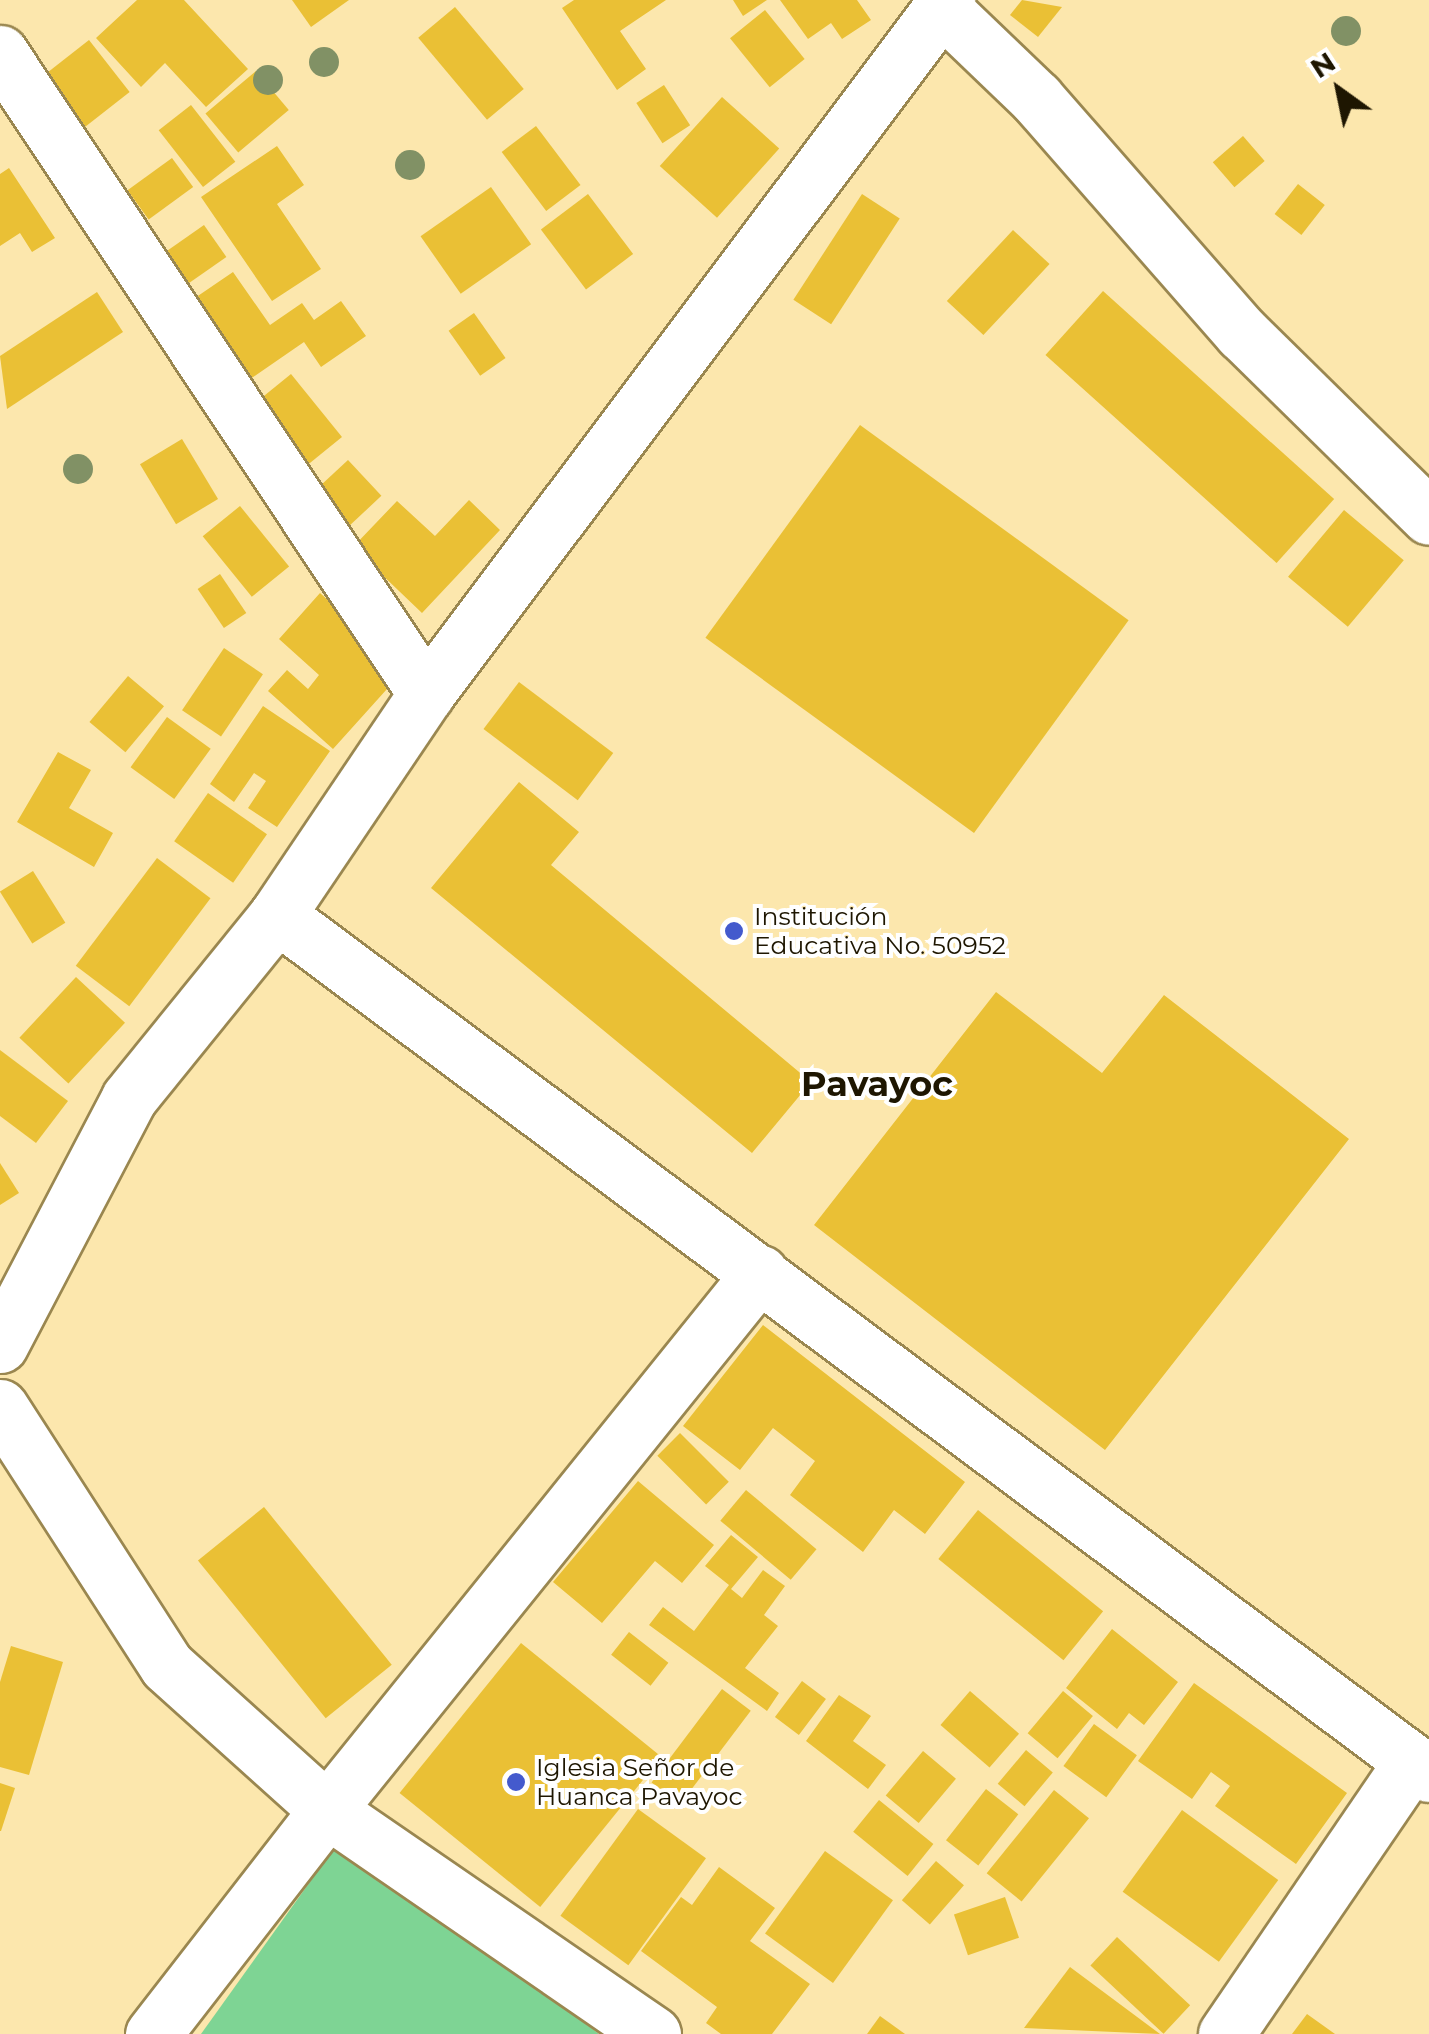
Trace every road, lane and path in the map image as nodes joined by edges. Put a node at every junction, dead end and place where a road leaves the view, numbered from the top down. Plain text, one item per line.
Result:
1 (944, 4) edge
2 (0, 53) edge
3 (1429, 517) edge
4 (426, 694) junction
5 (276, 915) junction
6 (760, 1274) junction
7 (0, 1345) edge
8 (0, 1407) edge
9 (1421, 1768) edge
10 (328, 1810) junction
11 (153, 2034) edge
12 (653, 2034) edge
13 (1226, 2034) edge

1 - 3 street
1 - 4 street
2 - 4 street
4 - 5 street
5 - 6 street
5 - 7 street
6 - 9 street
6 - 10 street
8 - 10 street
9 - 13 street
10 - 11 street
10 - 12 street

